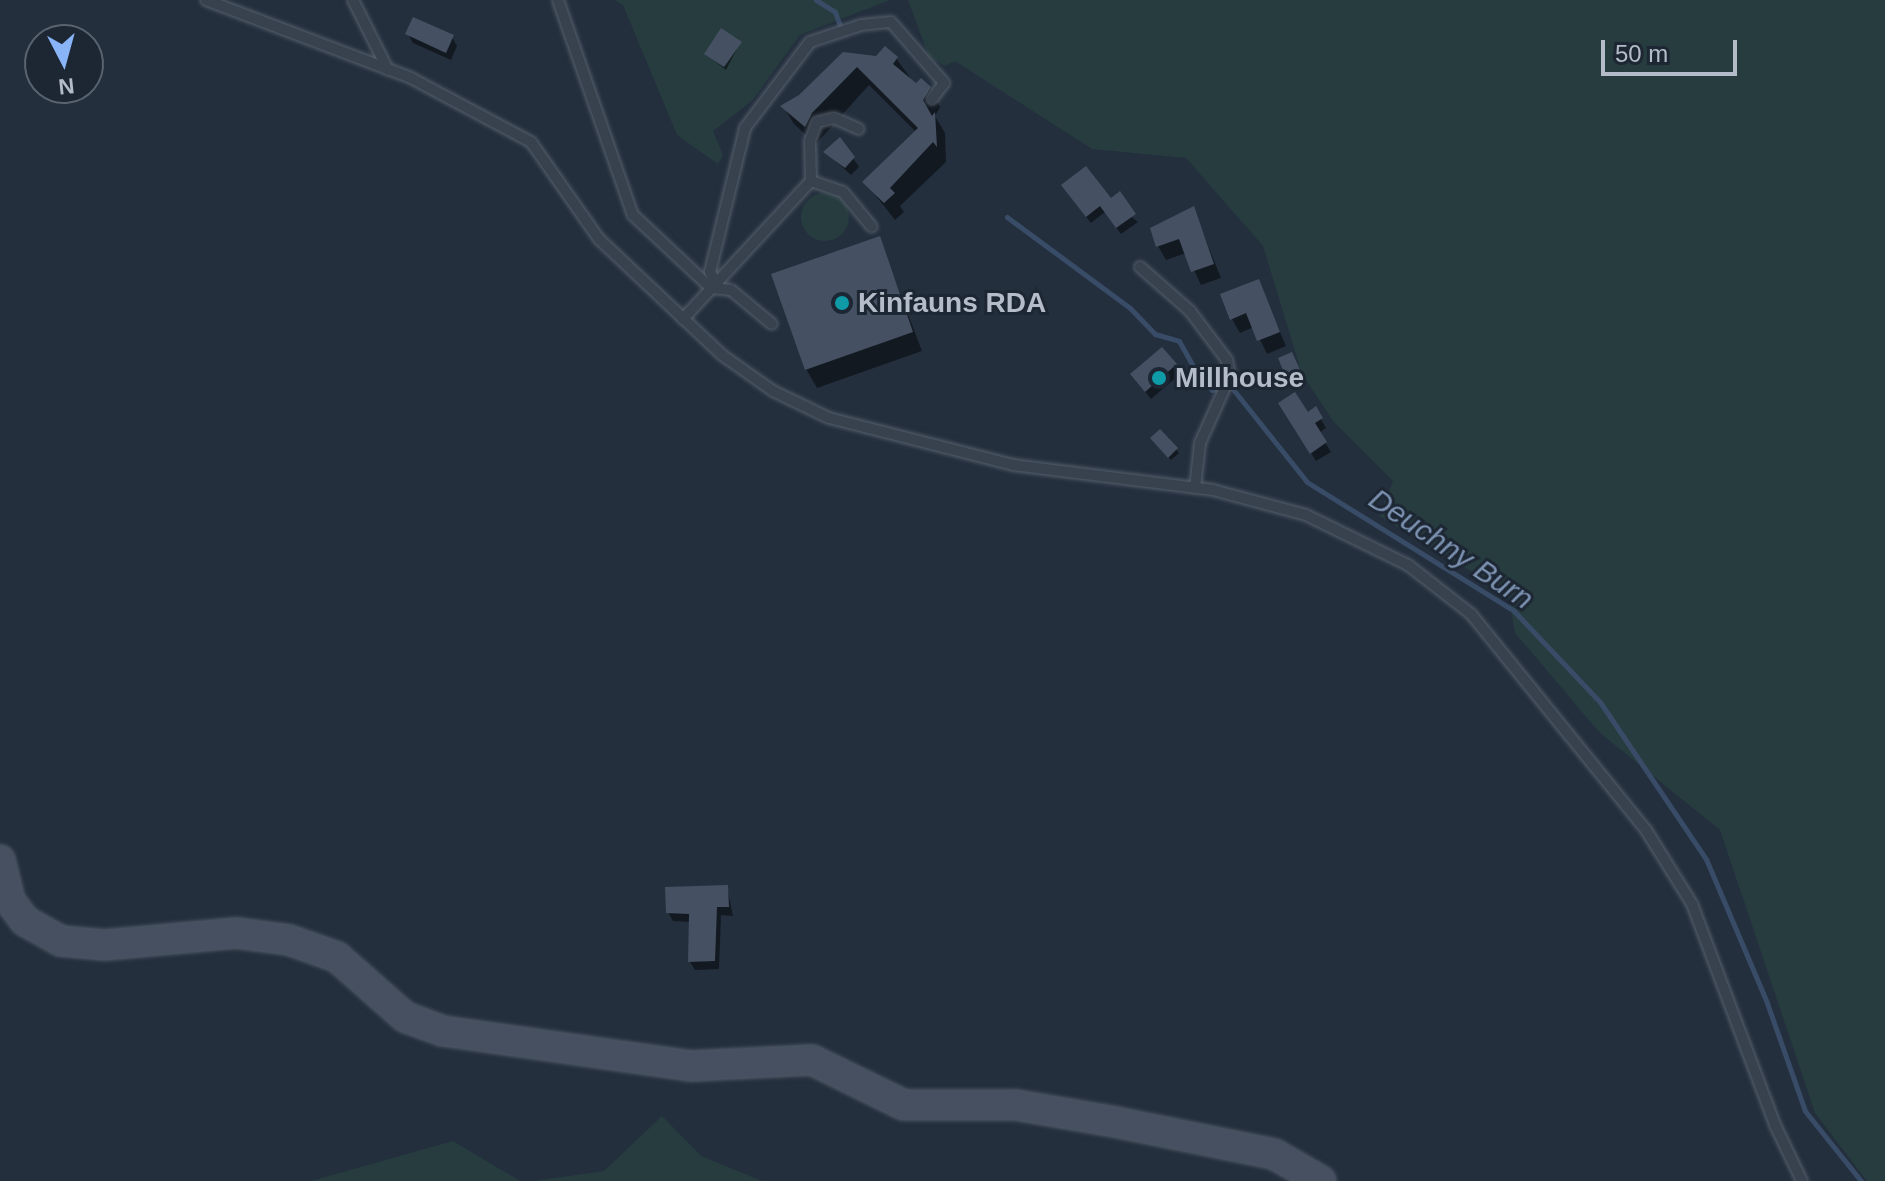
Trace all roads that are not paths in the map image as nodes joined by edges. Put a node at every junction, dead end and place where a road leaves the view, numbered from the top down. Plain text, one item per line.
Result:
1 (206, 0) edge
2 (353, 0) edge
3 (558, 0) edge
4 (388, 70) junction
5 (932, 99) dead end
6 (859, 129) dead end
7 (811, 181) junction
8 (872, 227) dead end
9 (1140, 267) dead end
10 (713, 285) junction
11 (683, 319) junction
12 (772, 324) dead end
13 (1195, 488) junction
14 (0, 860) edge
15 (1321, 1181) edge
16 (1802, 1181) edge

1 - 4 lane
2 - 4 lane
3 - 10 lane
4 - 11 lane
5 - 10 lane
6 - 7 lane
7 - 8 lane
7 - 10 lane
9 - 13 lane
10 - 11 lane
10 - 12 lane
11 - 13 lane
13 - 16 lane
14 - 15 street

